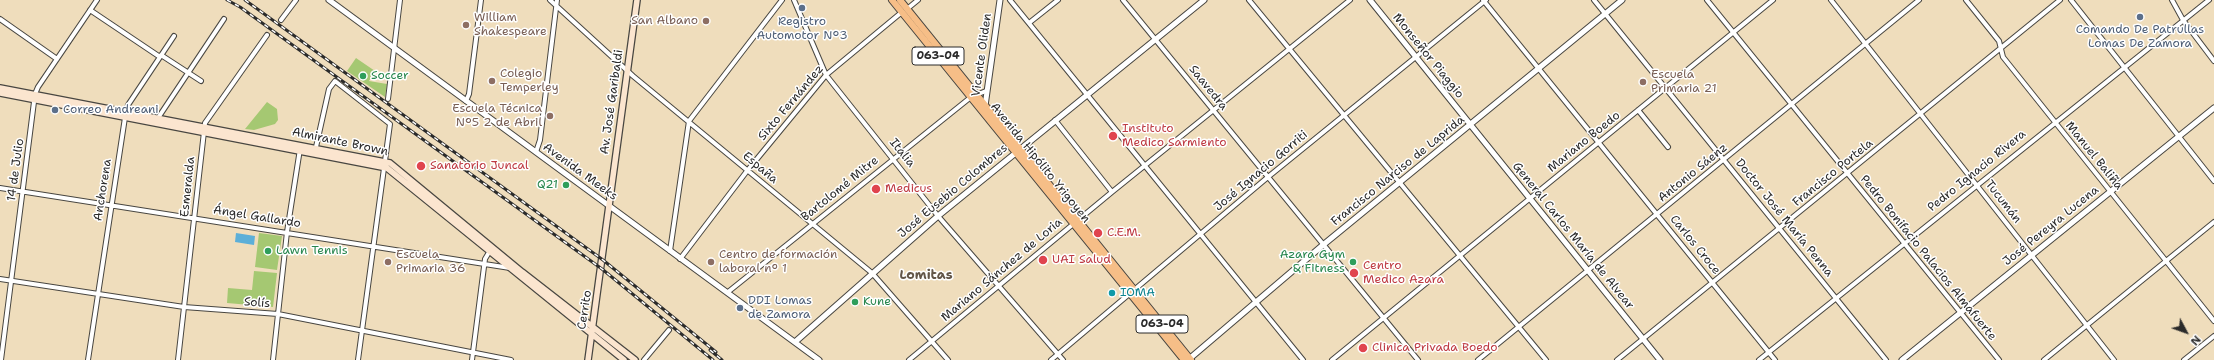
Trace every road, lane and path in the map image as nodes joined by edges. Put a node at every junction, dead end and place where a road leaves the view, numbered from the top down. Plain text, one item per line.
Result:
1 (97, 0) edge
2 (296, 0) edge
3 (329, 0) edge
4 (400, 0) edge
5 (481, 0) edge
6 (550, 0) edge
7 (557, 0) edge
8 (638, 0) edge
9 (782, 0) edge
10 (794, 0) edge
11 (892, 0) edge
12 (900, 0) edge
13 (918, 0) edge
14 (1000, 0) edge
15 (1010, 0) edge
16 (1058, 0) edge
17 (1123, 0) edge
18 (1204, 0) edge
19 (1249, 0) edge
20 (1350, 0) edge
21 (1370, 0) edge
22 (1594, 0) edge
23 (1622, 0) edge
24 (1707, 0) edge
25 (1773, 0) edge
26 (1831, 0) edge
27 (1919, 0) edge
28 (1966, 0) edge
29 (2060, 0) edge
30 (2071, 0) edge
31 (2172, 0) edge
32 (2209, 0) edge
33 (1484, 1) edge
34 (556, 6) junction
35 (90, 10) junction
36 (904, 10) junction
37 (1605, 14) junction
38 (0, 19) edge
39 (224, 19) dead end
40 (281, 20) dead end
41 (2182, 20) junction
42 (1029, 23) junction
43 (1733, 33) junction
44 (267, 34) dead end
45 (174, 36) dead end
46 (1156, 40) junction
47 (1866, 45) junction
48 (394, 48) junction
49 (1289, 49) junction
50 (2000, 49) junction
51 (161, 56) junction
52 (1416, 58) junction
53 (57, 59) junction
54 (2214, 60) edge
55 (2124, 67) junction
56 (1538, 68) junction
57 (628, 71) junction
58 (188, 73) junction
59 (826, 75) junction
60 (201, 81) dead end
61 (0, 88) edge
62 (1666, 88) junction
63 (986, 91) junction
64 (0, 93) edge
65 (35, 94) junction
66 (1088, 94) junction
67 (974, 96) junction
68 (388, 99) dead end
69 (35, 101) junction
70 (466, 101) junction
71 (985, 105) junction
72 (1792, 105) junction
73 (2214, 108) edge
74 (1213, 110) junction
75 (1638, 110) junction
76 (983, 112) junction
77 (125, 114) junction
78 (1921, 114) junction
79 (1344, 116) junction
80 (158, 118) junction
81 (1055, 120) junction
82 (689, 121) junction
83 (2054, 122) junction
84 (1470, 124) junction
85 (204, 129) junction
86 (2178, 137) junction
87 (1599, 142) junction
88 (316, 147) junction
89 (300, 148) junction
90 (1668, 148) dead end
91 (1018, 149) junction
92 (536, 152) junction
93 (894, 159) junction
94 (1724, 160) junction
95 (384, 164) junction
96 (1144, 166) junction
97 (747, 171) junction
98 (1847, 174) junction
99 (1268, 177) junction
100 (2214, 182) edge
101 (1399, 183) junction
102 (1976, 185) junction
103 (0, 188) edge
104 (23, 191) junction
105 (2110, 191) junction
106 (1112, 192) junction
107 (1530, 198) junction
108 (111, 205) junction
109 (609, 206) junction
110 (1657, 214) junction
111 (938, 216) junction
112 (195, 218) junction
113 (1076, 221) junction
114 (2214, 222) edge
115 (812, 224) junction
116 (1781, 229) junction
117 (287, 232) junction
118 (1200, 234) junction
119 (1903, 243) junction
120 (373, 245) junction
121 (1323, 245) junction
122 (491, 249) junction
123 (670, 251) junction
124 (2030, 255) junction
125 (1460, 256) junction
126 (680, 259) junction
127 (2166, 261) junction
128 (603, 263) joint
129 (484, 265) junction
130 (510, 268) junction
131 (1589, 271) junction
132 (872, 273) junction
133 (0, 279) edge
134 (11, 280) junction
135 (1712, 282) junction
136 (998, 286) junction
137 (1132, 291) junction
138 (728, 292) junction
139 (97, 294) junction
140 (1837, 298) junction
141 (1256, 302) junction
142 (184, 307) junction
143 (1960, 312) junction
144 (278, 314) junction
145 (1383, 318) junction
146 (2214, 321) edge
147 (2087, 325) junction
148 (593, 327) junction
149 (1518, 327) junction
150 (669, 330) dead end
151 (362, 331) junction
152 (592, 334) junction
153 (2214, 336) edge
154 (1644, 339) junction
155 (795, 342) junction
156 (931, 342) junction
157 (472, 352) junction
158 (1769, 352) junction
159 (1058, 354) junction
160 (1, 360) edge
161 (88, 360) edge
162 (178, 360) edge
163 (273, 360) edge
164 (358, 360) edge
165 (472, 360) edge
166 (511, 360) edge
167 (588, 360) edge
168 (624, 360) edge
169 (635, 360) edge
170 (644, 360) edge
171 (819, 360) edge
172 (909, 360) edge
173 (948, 360) edge
174 (1051, 360) edge
175 (1063, 360) edge
176 (1188, 360) edge
177 (1303, 360) edge
178 (1332, 360) edge
179 (1418, 360) edge
180 (1478, 360) edge
181 (1546, 360) edge
182 (1617, 360) edge
183 (1660, 360) edge
184 (1759, 360) edge
185 (1775, 360) edge
186 (1886, 360) edge
187 (1902, 360) edge
188 (1999, 360) edge
189 (2044, 360) edge
190 (2114, 360) edge
191 (2184, 360) edge

1 - 35 street
2 - 40 street
3 - 48 street, Avenida Meeks
4 - 48 street
5 - 70 street
6 - 34 street, España
7 - 34 street
8 - 57 main road, Av. José Garibaldi
9 - 82 street
10 - 59 street, Italia
11 - 36 main road, Avenida Hipólito Yrigoyen / 063-04
12 - 36 main road, Avenida Hipólito Yrigoyen / 063-04
13 - 36 street, Sixto Fernández
14 - 63 street, Vicente Oliden
15 - 42 street
16 - 42 street
17 - 46 street, Saavedra
18 - 46 street, José Eusebio Colombres
19 - 49 street
20 - 49 street, Mariano Sánchez de Loria
21 - 52 street, Monseñor Piaggio
22 - 37 street, Doctor José María Penna
23 - 37 street, Francisco Narciso de Laprida
24 - 43 street, Pedro Bonifacio Palacios Almafuerte
25 - 43 street, Mariano Boedo
26 - 47 street, Tucumán
27 - 47 street, Antonio Sáenz
28 - 50 street, Manuel Baliña
29 - 50 street, Francisco Portela
30 - 55 street
31 - 41 street
32 - 41 street, Pedro Ignacio Rivera
33 - 52 street, José Ignacio Gorriti
33 - 56 street, Carlos Croce
34 - 57 street, España
34 - 92 street
35 - 51 street
35 - 53 street
36 - 59 street, Sixto Fernández
36 - 67 main road, Avenida Hipólito Yrigoyen / 063-04
37 - 56 street, Francisco Narciso de Laprida
37 - 62 street, Doctor José María Penna
38 - 53 street
39 - 58 street
41 - 54 street
41 - 55 street, Pedro Ignacio Rivera
42 - 66 street
43 - 62 street, Mariano Boedo
43 - 72 street, Pedro Bonifacio Palacios Almafuerte
44 - 85 street, Esmeralda
45 - 51 street, Anchorena
46 - 66 street, José Eusebio Colombres
46 - 74 street, Saavedra
47 - 72 street, Antonio Sáenz
47 - 78 street, Tucumán
48 - 68 street
48 - 70 street, Avenida Meeks
49 - 74 street, Mariano Sánchez de Loria
49 - 79 street
50 - 78 street, Francisco Portela
50 - 83 street, Manuel Baliña
51 - 58 street
51 - 77 street, Anchorena
52 - 79 street, José Ignacio Gorriti
52 - 84 street, Monseñor Piaggio
53 - 65 street
55 - 83 street, Pedro Ignacio Rivera
55 - 86 street
56 - 84 street, Francisco Narciso de Laprida
56 - 87 street, Carlos Croce
57 - 82 street, España
57 - 109 main road, Av. José Garibaldi
58 - 60 street
58 - 80 street
59 - 93 street, Italia
59 - 97 street, Sixto Fernández
61 - 65 main road, Almirante Brown
62 - 75 street, Mariano Boedo
62 - 94 street, Doctor José María Penna
63 - 67 street, Bartolomé Mitre
63 - 71 street, Vicente Oliden
64 - 69 main road, Almirante Brown
65 - 69 street, 14 de Julio
65 - 77 main road, Almirante Brown
66 - 81 street, José Eusebio Colombres
66 - 96 street
67 - 71 main road, Avenida Hipólito Yrigoyen / 063-04
67 - 76 main road, Avenida Hipólito Yrigoyen / 063-04
67 - 93 street, Bartolomé Mitre
69 - 77 main road, Almirante Brown
69 - 104 street, 14 de Julio
70 - 92 street, Avenida Meeks
71 - 76 street, Vicente Oliden
71 - 91 main road, Avenida Hipólito Yrigoyen / 063-04
72 - 94 street, Antonio Sáenz
72 - 98 street, Pedro Bonifacio Palacios Almafuerte
73 - 86 street, José Pereyra Lucena
74 - 96 street, Mariano Sánchez de Loria
74 - 99 street, Saavedra
75 - 87 street, Mariano Boedo
75 - 90 street
76 - 91 main road, Avenida Hipólito Yrigoyen / 063-04
77 - 80 main road, Almirante Brown
77 - 85 main road, Almirante Brown
77 - 108 street, Anchorena
78 - 98 street, Francisco Portela
78 - 102 street, Tucumán
79 - 99 street, José Ignacio Gorriti
79 - 101 street
80 - 85 main road, Almirante Brown
81 - 91 street, José Eusebio Colombres
81 - 106 street
82 - 97 street, España
82 - 123 street
83 - 102 street, Pedro Ignacio Rivera
83 - 105 street, Manuel Baliña
84 - 101 street, Francisco Narciso de Laprida
84 - 107 street, General Carlos María de Alvear
85 - 89 main road, Almirante Brown
85 - 112 street, Esmeralda
86 - 100 street
86 - 105 street, José Pereyra Lucena
87 - 107 street, Mariano Boedo
87 - 110 street, Carlos Croce
88 - 89 main road, Almirante Brown
88 - 95 main road, Almirante Brown
88 - 95 street
89 - 95 main road, Almirante Brown
89 - 117 street
91 - 111 street, José Eusebio Colombres
91 - 113 main road, Avenida Hipólito Yrigoyen / 063-04
92 - 109 street, Avenida Meeks
93 - 111 street, Italia
93 - 115 street, Bartolomé Mitre
94 - 110 street, Antonio Sáenz
94 - 116 street, Doctor José María Penna
95 - 120 street
95 - 122 main road, Almirante Brown
96 - 106 street, Mariano Sánchez de Loria
96 - 118 street
97 - 115 street, España
97 - 126 street, Sixto Fernández
98 - 116 street, Francisco Portela
98 - 119 street, Pedro Bonifacio Palacios Almafuerte
99 - 118 street, José Ignacio Gorriti
99 - 121 street, Saavedra
101 - 121 street, Francisco Narciso de Laprida
101 - 125 street
102 - 119 street, Pedro Ignacio Rivera
102 - 124 street, Tucumán
103 - 104 street, Ángel Gallardo
104 - 108 street, Ángel Gallardo
104 - 134 street, 14 de Julio
105 - 124 street, José Pereyra Lucena
105 - 127 street, Manuel Baliña
106 - 113 street, Mariano Sánchez de Loria
107 - 125 street, Mariano Boedo
107 - 131 street, General Carlos María de Alvear
108 - 112 street, Ángel Gallardo
108 - 139 street, Anchorena
109 - 123 street, Avenida Meeks
109 - 128 main road, Av. José Garibaldi
110 - 131 street, Antonio Sáenz
110 - 135 street, Carlos Croce
111 - 132 street, José Eusebio Colombres
111 - 136 street, Italia
112 - 117 street, Ángel Gallardo
112 - 142 street, Esmeralda
113 - 136 street, Mariano Sánchez de Loria
113 - 137 main road, Avenida Hipólito Yrigoyen / 063-04
114 - 127 street
115 - 132 street, España
115 - 138 street, Bartolomé Mitre
116 - 135 street, Francisco Portela
116 - 140 street, Doctor José María Penna
117 - 120 street, Ángel Gallardo
117 - 144 street
118 - 137 street, José Ignacio Gorriti
118 - 141 street
119 - 140 street, Pedro Ignacio Rivera
119 - 143 street, Pedro Bonifacio Palacios Almafuerte
120 - 129 street, Ángel Gallardo
120 - 151 street
121 - 141 street, Francisco Narciso de Laprida
121 - 145 street, Saavedra
122 - 129 street
122 - 130 main road, Almirante Brown
122 - 148 main road, Almirante Brown
123 - 126 street, Avenida Meeks
124 - 143 street, José Pereyra Lucena
124 - 147 street, Tucumán
125 - 145 street, Mariano Boedo
125 - 149 street
126 - 138 street, Avenida Meeks
127 - 146 street, Manuel Baliña
127 - 147 street
128 - 148 main road, Cerrito
129 - 130 street, Ángel Gallardo
129 - 157 street
130 - 152 main road, Almirante Brown
131 - 149 street, Antonio Sáenz
131 - 154 street, General Carlos María de Alvear
132 - 155 street, José Eusebio Colombres
132 - 156 street, España
133 - 134 street, Solís
134 - 139 street, Solís
134 - 160 street, 14 de Julio
135 - 154 street, Francisco Portela
135 - 158 street, Carlos Croce
136 - 156 street, Mariano Sánchez de Loria
136 - 159 street, Italia
137 - 159 street, José Ignacio Gorriti
137 - 176 main road, Avenida Hipólito Yrigoyen / 063-04
138 - 155 street, Avenida Meeks
139 - 142 street, Solís
139 - 161 street, Anchorena
140 - 158 street, Pedro Ignacio Rivera
140 - 186 street, Doctor José María Penna
141 - 176 street, Francisco Narciso de Laprida
141 - 177 street
142 - 144 street, Solís
142 - 162 street, Esmeralda
143 - 187 street, José Pereyra Lucena
143 - 188 street, Pedro Bonifacio Palacios Almafuerte
144 - 151 street, Solís
144 - 163 street
145 - 178 street, Mariano Boedo
145 - 179 street, Saavedra
147 - 189 street
147 - 190 street, Tucumán
148 - 152 main road, Cerrito
148 - 169 main road, Almirante Brown
149 - 180 street, Antonio Sáenz
149 - 181 street
150 - 170 street
151 - 157 street, Solís
151 - 164 street
152 - 167 main road, Cerrito
152 - 168 main road, Almirante Brown
153 - 191 street
154 - 182 street, Francisco Portela
154 - 183 street, General Carlos María de Alvear
155 - 171 street, Avenida Meeks
156 - 172 street, Mariano Sánchez de Loria
156 - 173 street, España
157 - 165 street
157 - 166 street, Solís
158 - 184 street, Pedro Ignacio Rivera
158 - 185 street, Carlos Croce
159 - 174 street, José Ignacio Gorriti
159 - 175 street, Italia

